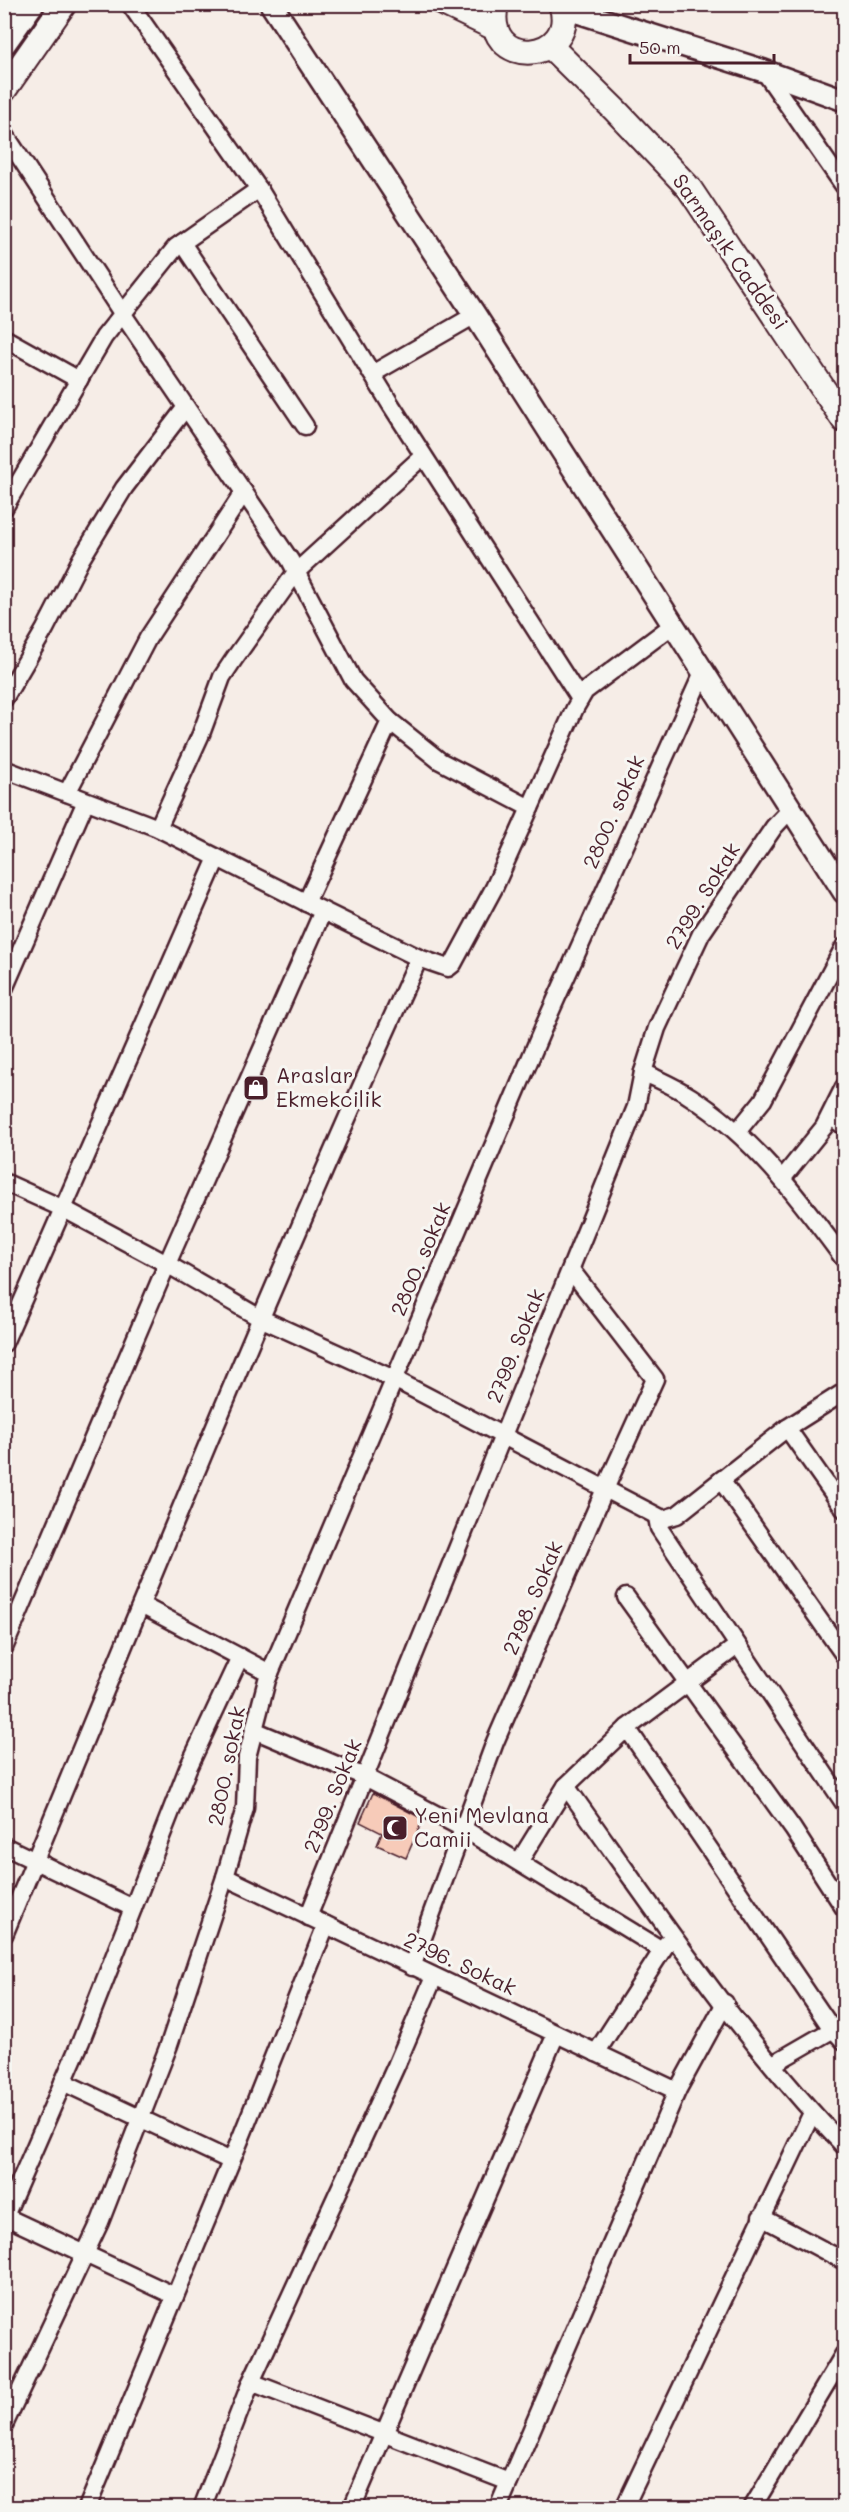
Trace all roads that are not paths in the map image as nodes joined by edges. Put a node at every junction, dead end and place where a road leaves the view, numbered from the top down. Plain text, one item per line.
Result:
1 (63, 4) edge
2 (130, 4) edge
3 (271, 4) edge
4 (445, 4) edge
5 (496, 4) edge
6 (562, 6) edge
7 (17, 15) edge
8 (495, 28) junction
9 (4, 42) edge
10 (550, 46) junction
11 (764, 71) junction
12 (4, 90) edge
13 (844, 100) edge
14 (4, 133) edge
15 (844, 186) edge
16 (259, 189) junction
17 (182, 243) junction
18 (122, 313) junction
19 (475, 315) junction
20 (4, 338) edge
21 (372, 374) junction
22 (79, 380) junction
23 (186, 407) junction
24 (844, 420) edge
25 (304, 426) dead end
26 (423, 456) junction
27 (244, 492) junction
28 (4, 508) edge
29 (296, 572) junction
30 (673, 625) junction
31 (703, 672) junction
32 (4, 699) edge
33 (580, 699) junction
34 (390, 721) junction
35 (4, 770) edge
36 (67, 793) junction
37 (86, 801) junction
38 (530, 808) junction
39 (791, 809) junction
40 (158, 828) junction
41 (217, 858) junction
42 (844, 892) edge
43 (306, 903) junction
44 (323, 911) junction
45 (844, 947) edge
46 (419, 958) junction
47 (4, 989) edge
48 (643, 1072) junction
49 (844, 1088) edge
50 (830, 1116) junction
51 (844, 1126) edge
52 (737, 1132) junction
53 (782, 1179) junction
54 (4, 1182) edge
55 (64, 1209) junction
56 (844, 1259) edge
57 (167, 1264) junction
58 (571, 1270) junction
59 (260, 1318) junction
60 (4, 1343) edge
61 (394, 1379) junction
62 (844, 1392) edge
63 (787, 1428) junction
64 (504, 1437) junction
65 (721, 1480) junction
66 (605, 1489) junction
67 (844, 1509) edge
68 (657, 1517) junction
69 (626, 1597) dead end
70 (141, 1605) junction
71 (737, 1646) junction
72 (4, 1648) edge
73 (844, 1655) edge
74 (240, 1657) junction
75 (270, 1673) junction
76 (688, 1684) junction
77 (627, 1728) junction
78 (254, 1730) junction
79 (365, 1777) junction
80 (566, 1786) junction
81 (844, 1803) edge
82 (464, 1829) junction
83 (4, 1846) edge
84 (35, 1860) junction
85 (519, 1862) junction
86 (225, 1877) junction
87 (133, 1908) junction
88 (844, 1908) edge
89 (308, 1917) junction
90 (326, 1925) junction
91 (672, 1934) junction
92 (4, 1935) edge
93 (662, 1950) junction
94 (412, 1967) junction
95 (434, 1977) junction
96 (725, 2003) junction
97 (841, 2031) edge
98 (556, 2034) junction
99 (596, 2053) junction
100 (773, 2064) junction
101 (63, 2082) junction
102 (677, 2091) junction
103 (813, 2113) junction
104 (141, 2118) junction
105 (844, 2146) edge
106 (231, 2161) junction
107 (5, 2216) edge
108 (761, 2217) junction
109 (85, 2254) junction
110 (844, 2261) edge
111 (175, 2296) junction
112 (844, 2354) edge
113 (251, 2382) junction
114 (4, 2425) edge
115 (384, 2432) junction
116 (509, 2482) junction
117 (87, 2508) edge
118 (202, 2508) edge
119 (352, 2508) edge
120 (498, 2508) edge
121 (624, 2508) edge
122 (752, 2508) edge

1 - 12 main road
2 - 16 street
3 - 19 street
4 - 8 main road
5 - 8 main road
6 - 10 main road
6 - 11 street
7 - 9 main road
8 - 10 main road
10 - 24 main road, Sarmaşık Caddesi
11 - 13 street
11 - 15 street
14 - 18 street
16 - 17 street
16 - 21 street
17 - 18 street
17 - 25 street
18 - 22 street
18 - 23 street
19 - 21 street
19 - 30 street
20 - 22 street
21 - 26 street
22 - 28 street
23 - 27 street
23 - 32 street
26 - 29 street
26 - 33 street
27 - 29 street
27 - 36 street
29 - 34 street
29 - 40 street
30 - 31 street
30 - 33 street
31 - 39 street
31 - 61 street, 2800. sokak
33 - 38 street
34 - 38 street
34 - 43 street
35 - 36 street
36 - 37 street
37 - 40 street
37 - 47 street
38 - 46 street
39 - 42 street
39 - 48 street, 2799. Sokak
40 - 41 street
41 - 43 street
41 - 55 street
43 - 44 street
44 - 46 street
44 - 57 street
45 - 52 street
46 - 59 street
48 - 52 street
48 - 58 street, 2799. Sokak
49 - 50 street
50 - 51 street
50 - 53 street
52 - 53 street
53 - 56 street
54 - 55 street
55 - 57 street
55 - 60 street
57 - 59 street
57 - 72 street
58 - 64 street, 2799. Sokak
58 - 66 street, 2798. Sokak
59 - 61 street
59 - 70 street
61 - 64 street
61 - 75 street, 2800. sokak
62 - 63 street
63 - 65 street
63 - 67 street
64 - 66 street
64 - 79 street, 2799. Sokak
65 - 68 street
65 - 73 street
66 - 68 street
66 - 82 street, 2798. Sokak
68 - 71 street
69 - 76 street
70 - 74 street
70 - 84 street
71 - 76 street
71 - 81 street
74 - 75 street
74 - 87 street
75 - 78 street, 2800. sokak
76 - 77 street
76 - 88 street
77 - 80 street
77 - 97 street
78 - 79 street
78 - 86 street, 2800. sokak
79 - 82 street
79 - 89 street, 2799. Sokak
80 - 85 street
80 - 91 street
82 - 85 street
82 - 94 street, 2798. Sokak
83 - 84 street
84 - 87 street
84 - 92 street
85 - 93 street
86 - 89 street, 2796. Sokak
86 - 104 street, 2800. sokak
87 - 101 street
89 - 90 street, 2796. Sokak
90 - 94 street, 2796. Sokak
90 - 106 street
91 - 93 street
91 - 96 street
93 - 99 street
94 - 95 street, 2796. Sokak
95 - 98 street, 2796. Sokak
95 - 113 street
96 - 100 street
96 - 102 street
97 - 100 street
98 - 99 street, 2796. Sokak
98 - 115 street
99 - 102 street, 2796. Sokak
100 - 103 street
101 - 104 street
101 - 107 street
102 - 116 street
103 - 105 street
103 - 108 street
104 - 106 street
104 - 109 street, 2800. sokak
106 - 111 street
107 - 109 street
108 - 110 street
108 - 121 street
109 - 111 street
109 - 114 street, 2800. sokak
111 - 117 street
112 - 122 street
113 - 115 street
113 - 118 street
115 - 116 street
115 - 119 street
116 - 120 street

